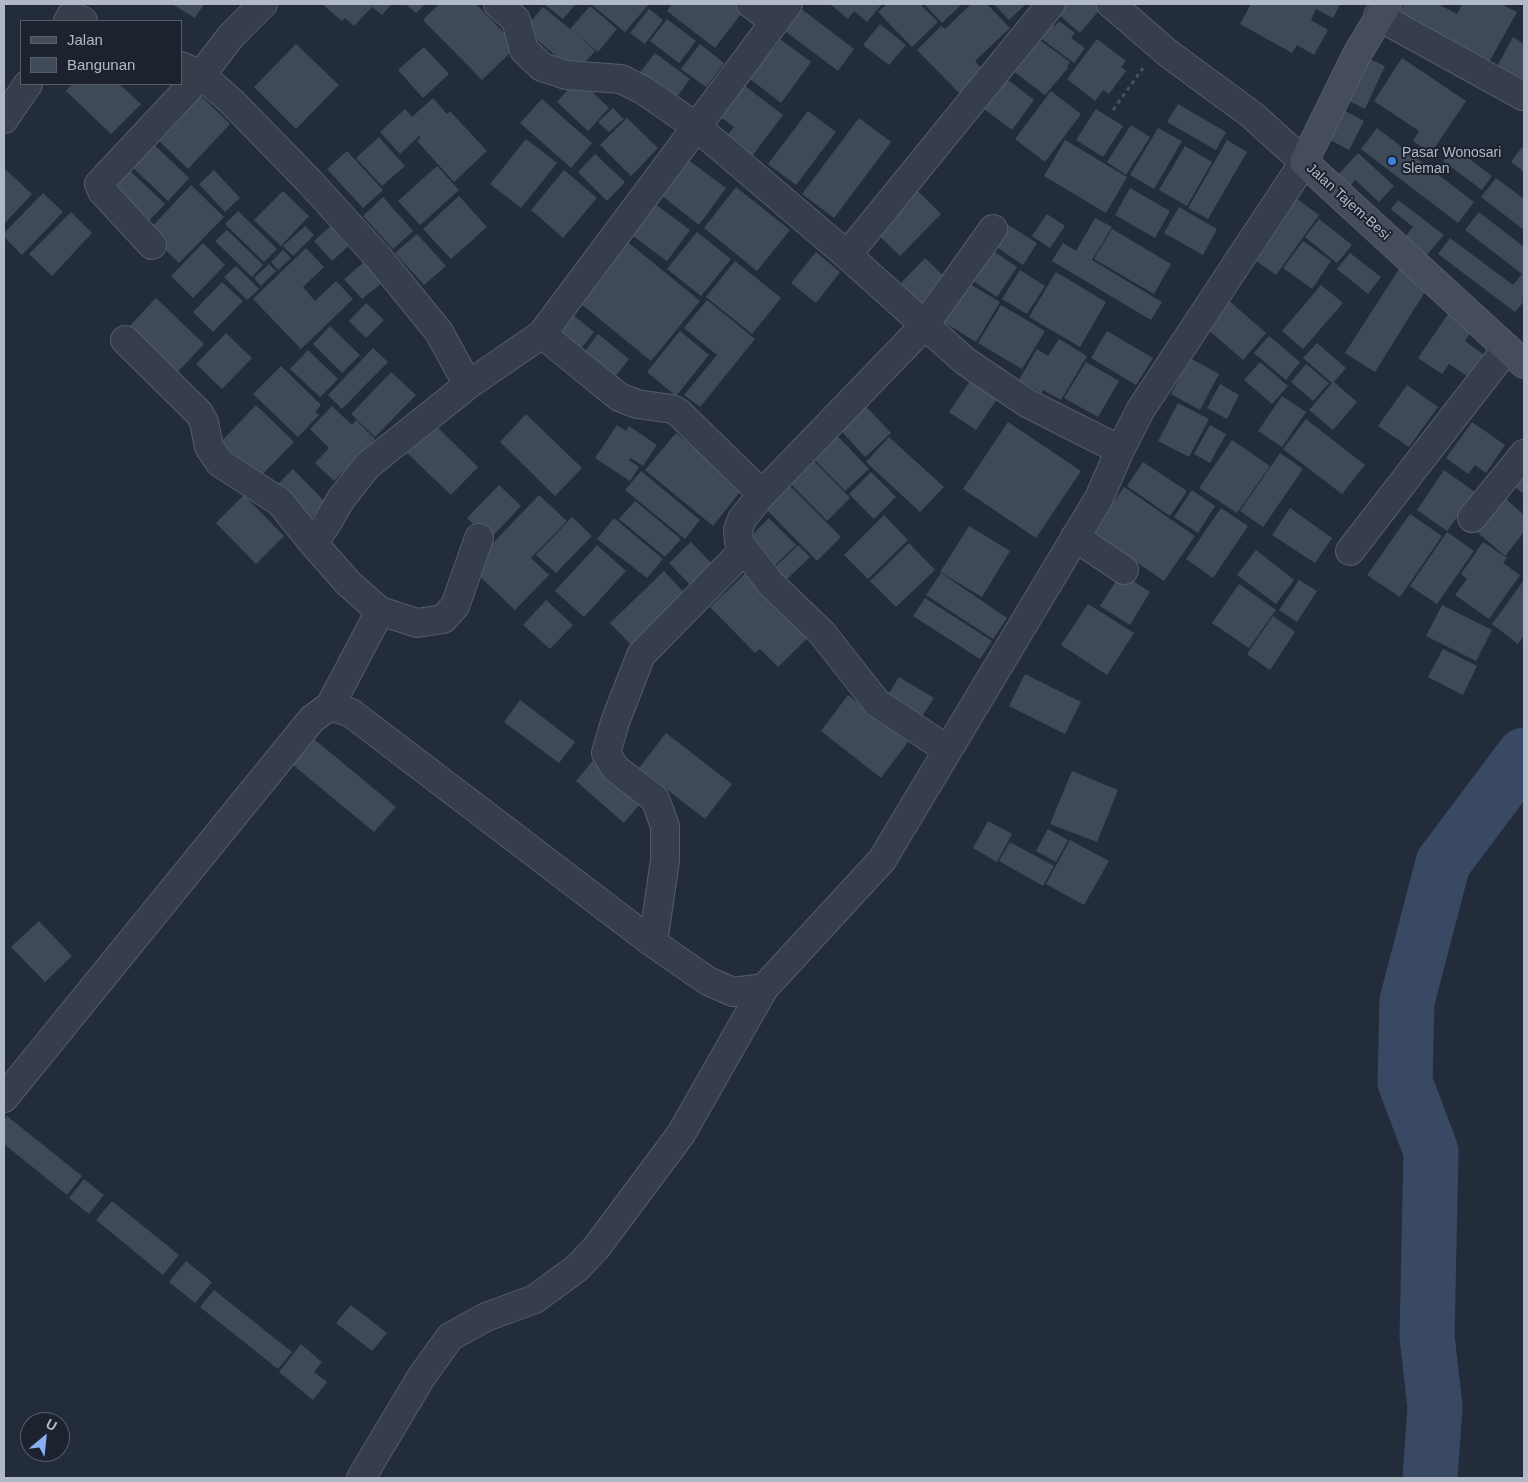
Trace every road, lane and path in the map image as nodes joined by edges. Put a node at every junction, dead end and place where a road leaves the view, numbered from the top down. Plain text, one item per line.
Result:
1 (263, 4) edge
2 (498, 4) edge
3 (751, 4) edge
4 (1051, 4) edge
5 (1111, 4) edge
6 (1382, 10) edge
7 (782, 13) edge
8 (1159, 45) junction
9 (191, 70) edge
10 (182, 81) edge
11 (27, 85) edge
12 (179, 85) edge
13 (1523, 96) edge
14 (1113, 110) dead end
15 (4, 119) edge
16 (698, 128) junction
17 (1304, 162) junction
18 (993, 230) dead end
19 (152, 245) dead end
20 (847, 254) junction
21 (924, 326) junction
22 (542, 334) junction
23 (125, 340) dead end
24 (1516, 356) edge
25 (468, 385) junction
26 (1120, 450) junction
27 (1524, 454) edge
28 (762, 494) junction
29 (1472, 518) dead end
30 (1075, 537) junction
31 (479, 538) dead end
32 (313, 543) junction
33 (744, 550) junction
34 (1350, 551) dead end
35 (1124, 570) dead end
36 (380, 610) junction
37 (330, 706) junction
38 (948, 750) junction
39 (653, 943) junction
40 (764, 988) junction
41 (4, 1098) edge
42 (361, 1478) edge

1 - 9 street
2 - 16 street
3 - 7 street
4 - 20 street
5 - 8 street
6 - 13 street
6 - 17 street, Jalan Tajem-Besi
7 - 16 street
8 - 14 path
8 - 17 street
9 - 10 street
9 - 25 street
11 - 15 street
12 - 19 street
16 - 20 street
16 - 22 street
17 - 24 street, Jalan Tajem-Besi
17 - 26 street
18 - 21 street
20 - 21 street
21 - 26 street
21 - 28 street
22 - 25 street
22 - 28 street
23 - 32 street
24 - 34 street
25 - 32 street
26 - 30 street
27 - 29 street
28 - 33 street
30 - 35 street
30 - 38 street
31 - 36 street
32 - 36 street
33 - 38 street
33 - 39 street
36 - 37 street
37 - 39 street
37 - 41 street
38 - 40 street
39 - 40 street
40 - 42 street

